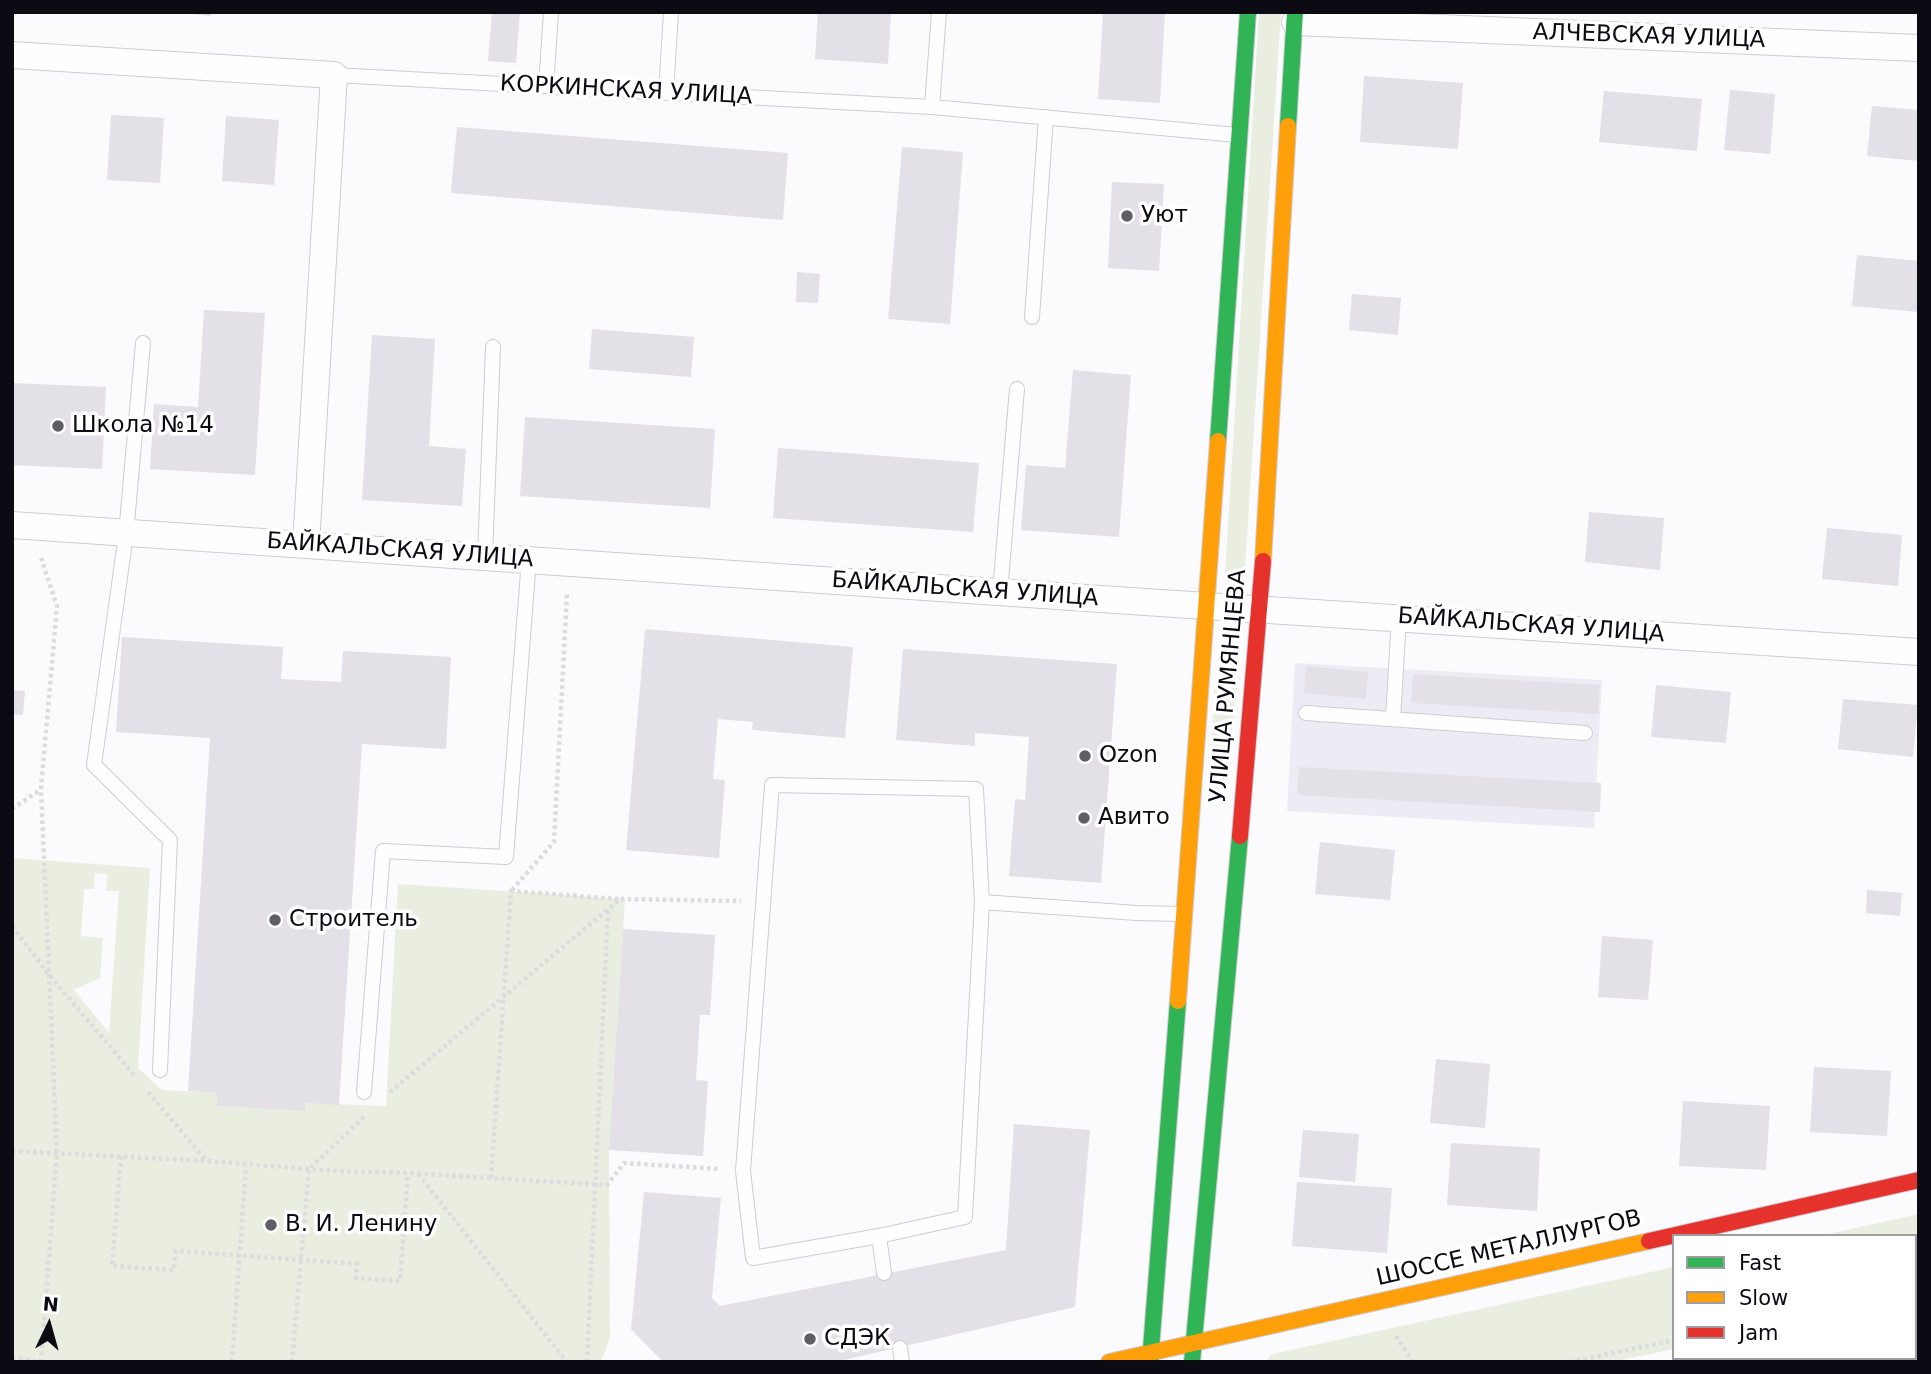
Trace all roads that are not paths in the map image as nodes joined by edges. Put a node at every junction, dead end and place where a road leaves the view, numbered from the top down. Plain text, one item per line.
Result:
1 (551, 12) edge
2 (671, 12) edge
3 (939, 12) edge
4 (1248, 12) edge
5 (1295, 17) edge
6 (1919, 48) edge
7 (12, 55) edge
8 (334, 75) junction
9 (546, 86) junction
10 (666, 93) junction
11 (932, 107) junction
12 (1046, 117) junction
13 (1240, 135) junction
14 (1032, 317) dead end
15 (143, 343) dead end
16 (493, 347) dead end
17 (1017, 389) dead end
18 (22, 526) edge
19 (126, 534) junction
20 (306, 545) junction
21 (485, 556) junction
22 (528, 559) junction
23 (1000, 592) junction
24 (1207, 606) junction
25 (1260, 609) junction
26 (1399, 617) junction
27 (1919, 652) edge
28 (1306, 713) dead end
29 (1393, 719) junction
30 (1586, 733) dead end
31 (982, 902) junction
32 (1185, 914) junction
33 (160, 1070) dead end
34 (364, 1092) dead end
35 (1919, 1180) edge
36 (1681, 1234) edge
37 (879, 1236) junction
38 (1672, 1236) edge
39 (884, 1273) dead end
40 (1193, 1345) junction
41 (1151, 1357) edge
42 (1109, 1362) edge
43 (1192, 1362) edge

1 - 9 lane
2 - 10 lane
3 - 11 lane
4 - 13 main road, УЛИЦА РУМЯНЦЕВА
5 - 6 street, АЛЧЕВСКАЯ УЛИЦА
5 - 25 main road, УЛИЦА РУМЯНЦЕВА
7 - 8 street, КОРКИНСКАЯ УЛИЦА
8 - 9 lane, КОРКИНСКАЯ УЛИЦА
8 - 20 street
9 - 10 lane, КОРКИНСКАЯ УЛИЦА
10 - 11 lane, КОРКИНСКАЯ УЛИЦА
11 - 12 lane, КОРКИНСКАЯ УЛИЦА
12 - 13 lane, КОРКИНСКАЯ УЛИЦА
12 - 14 lane
13 - 24 main road, УЛИЦА РУМЯНЦЕВА
15 - 19 lane
16 - 21 lane
17 - 23 lane
18 - 19 street, БАЙКАЛЬСКАЯ УЛИЦА
19 - 20 street, БАЙКАЛЬСКАЯ УЛИЦА
19 - 33 lane
20 - 21 street, БАЙКАЛЬСКАЯ УЛИЦА
21 - 22 street, БАЙКАЛЬСКАЯ УЛИЦА
22 - 23 street, БАЙКАЛЬСКАЯ УЛИЦА
22 - 34 lane
23 - 24 street, БАЙКАЛЬСКАЯ УЛИЦА
24 - 25 street, БАЙКАЛЬСКАЯ УЛИЦА
24 - 32 main road, УЛИЦА РУМЯНЦЕВА
25 - 26 street, БАЙКАЛЬСКАЯ УЛИЦА
25 - 40 main road, УЛИЦА РУМЯНЦЕВА
26 - 27 street, БАЙКАЛЬСКАЯ УЛИЦА
26 - 29 lane
28 - 29 lane
29 - 30 lane
31 - 32 lane
31 - 37 lane
31 - 37 lane
32 - 41 main road, УЛИЦА РУМЯНЦЕВА
35 - 36 main road, ШОССЕ МЕТАЛЛУРГОВ
37 - 39 lane
38 - 40 main road, ШОССЕ МЕТАЛЛУРГОВ
40 - 41 main road, ШОССЕ МЕТАЛЛУРГОВ
40 - 43 main road, УЛИЦА РУМЯНЦЕВА
41 - 42 main road, ШОССЕ МЕТАЛЛУРГОВ

